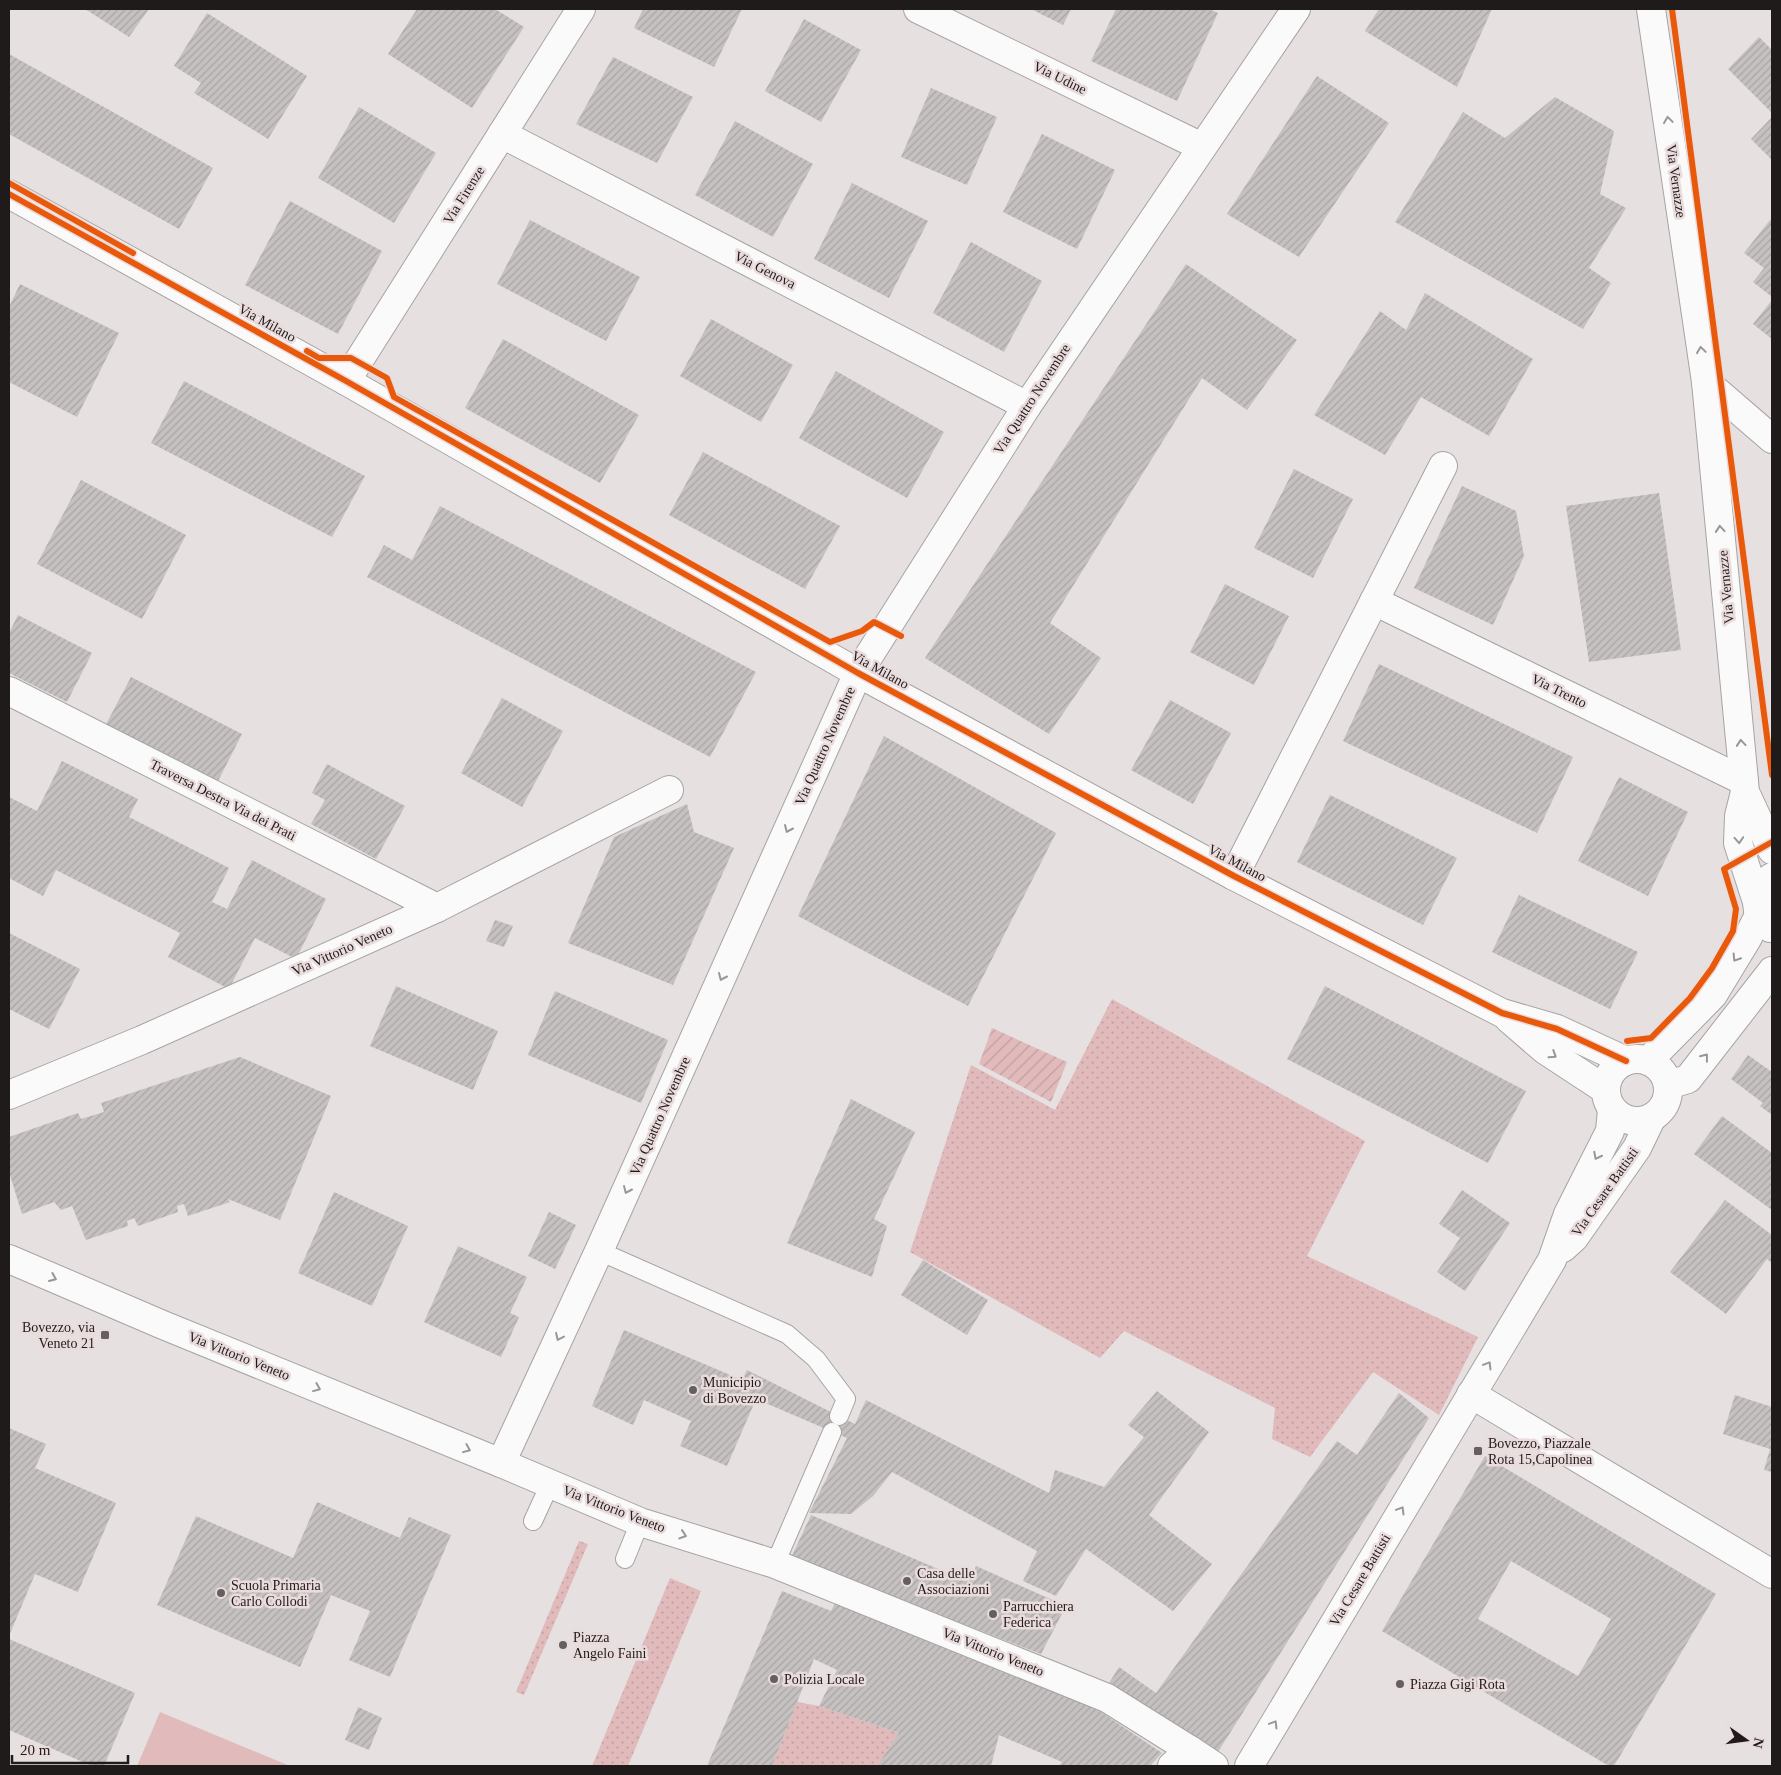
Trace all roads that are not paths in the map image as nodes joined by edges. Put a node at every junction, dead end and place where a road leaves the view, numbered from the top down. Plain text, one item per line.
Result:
1 (581, 9) edge
2 (918, 9) edge
3 (1296, 9) edge
4 (1651, 9) edge
5 (502, 134) junction
6 (1202, 147) junction
7 (9, 194) edge
8 (346, 381) junction
9 (1706, 382) junction
10 (1027, 406) junction
11 (1772, 439) edge
12 (1443, 466) dead end
13 (1374, 601) junction
14 (858, 673) junction
15 (9, 691) edge
16 (1745, 786) junction
17 (669, 790) dead end
18 (1772, 850) edge
19 (1234, 876) junction
20 (1772, 877) edge
21 (437, 908) junction
22 (1763, 915) edge
23 (1772, 972) edge
24 (1502, 1013) junction
25 (1637, 1061) junction
26 (1668, 1085) junction
27 (9, 1094) edge
28 (1609, 1100) junction
29 (1650, 1119) junction
30 (599, 1251) junction
31 (9, 1259) edge
32 (1552, 1260) junction
33 (1471, 1394) junction
34 (501, 1463) junction
35 (550, 1484) junction
36 (533, 1521) dead end
37 (640, 1522) junction
38 (625, 1560) dead end
39 (774, 1564) junction
40 (1772, 1574) edge
41 (1181, 1758) edge
42 (1214, 1766) edge
43 (1249, 1766) edge

1 - 5 street, Via Firenze
2 - 6 street, Via Udine
3 - 6 street, Via Quattro Novembre
9 -> 4 street, Via Vernazze
5 - 8 street, Via Firenze
5 - 10 street, Via Genova
6 - 10 street, Via Quattro Novembre
7 - 8 street, Via Milano
8 - 14 street, Via Milano
9 - 11 street
16 -> 9 street, Via Vernazze
10 - 14 street, Via Quattro Novembre
12 - 13 street
13 - 16 street, Via Trento
13 - 19 street
14 - 19 street, Via Milano
14 -> 30 street, Via Quattro Novembre
15 - 21 street, Traversa Destra Via dei Prati
16 - 18 street, Via Vernazze
16 -> 22 street, Via Vernazze
17 - 21 street, Via Vittorio Veneto
19 - 24 street, Via Milano
20 - 22 street, Via Cesare Battisti
21 - 27 street, Via Vittorio Veneto
22 -> 25 street, Via Cesare Battisti
26 -> 23 street
24 - 25 street, Via Milano
24 -> 28 street, Via Milano
25 - 26 street
25 - 28 street, Via Cesare Battisti
26 - 29 street, Via Cesare Battisti
28 - 29 street
28 -> 32 street, Via Cesare Battisti
29 - 32 street, Via Cesare Battisti
30 -> 34 street, Via Quattro Novembre
30 - 39 lane
31 -> 34 street, Via Vittorio Veneto
33 -> 32 street, Via Cesare Battisti
33 - 40 street
43 -> 33 street, Via Cesare Battisti
34 - 35 street, Via Vittorio Veneto
35 - 36 lane
35 - 37 street, Via Vittorio Veneto
37 - 38 lane
37 -> 39 street, Via Vittorio Veneto
39 - 41 street, Via Vittorio Veneto
41 - 42 street, Via Vittorio Veneto

